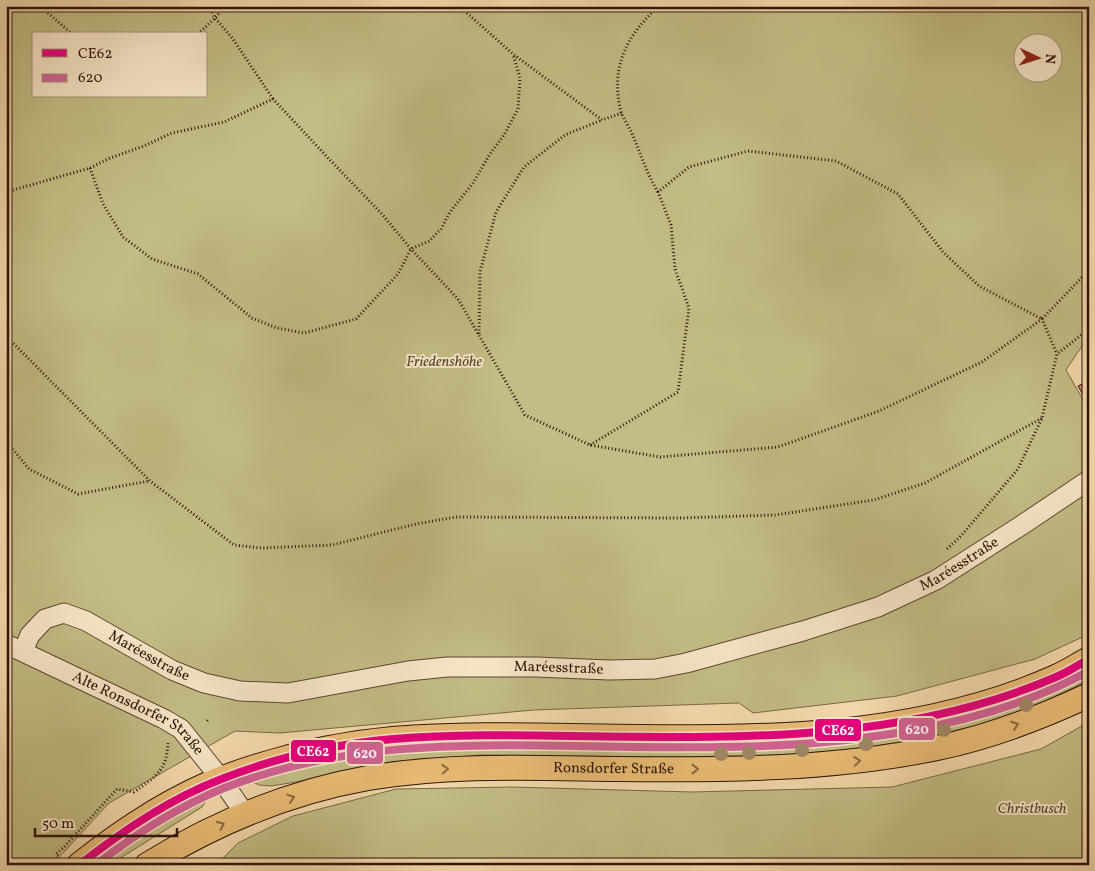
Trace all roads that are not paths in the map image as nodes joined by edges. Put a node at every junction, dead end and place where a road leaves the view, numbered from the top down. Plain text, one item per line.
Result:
1 (1089, 480) edge
2 (15, 647) edge
3 (1089, 659) edge
4 (1089, 695) edge
5 (221, 779) junction
6 (245, 814) junction
7 (68, 860) edge
8 (147, 865) edge

1 - 2 street, Maréesstraße
2 - 5 street, Alte Ronsdorfer Straße
3 - 5 main road, Ronsdorfer Straße
6 -> 4 main road, Ronsdorfer Straße
5 - 6 street, Alte Ronsdorfer Straße
5 - 7 main road, Ronsdorfer Straße
8 -> 6 main road, Ronsdorfer Straße

